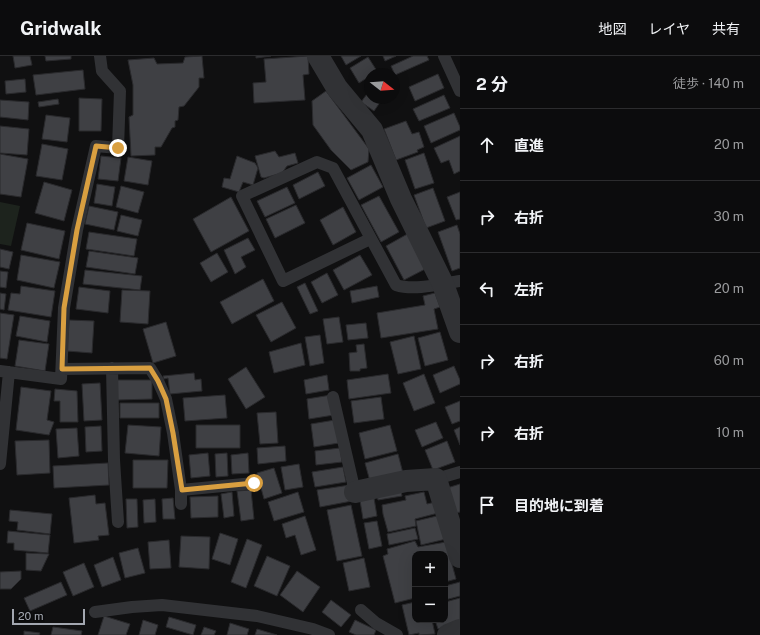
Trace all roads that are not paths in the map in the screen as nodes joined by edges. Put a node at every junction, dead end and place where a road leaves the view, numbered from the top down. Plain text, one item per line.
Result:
1 (100, 56) edge
2 (318, 56) edge
3 (444, 56) edge
4 (460, 91) edge
5 (370, 239) junction
6 (451, 282) edge
7 (460, 332) edge
8 (112, 368) junction
9 (62, 369) junction
10 (5, 372) edge
11 (333, 397) dead end
12 (0, 464) edge
13 (460, 472) edge
14 (436, 479) junction
15 (254, 483) dead end
16 (182, 490) junction
17 (355, 492) joint
18 (181, 504) dead end
19 (118, 522) dead end
20 (460, 557) edge
21 (361, 610) dead end
22 (95, 612) dead end
23 (460, 630) edge
24 (329, 635) edge
25 (397, 635) edge
26 (448, 635) edge

1 - 9 lane
2 - 6 street
3 - 4 lane
5 - 5 lane
5 - 6 lane
6 - 7 street
8 - 9 lane
8 - 16 lane
8 - 19 lane
9 - 10 lane
10 - 12 lane
11 - 17 lane
13 - 14 lane
14 - 17 street
14 - 20 street
15 - 16 lane
16 - 18 lane
21 - 25 lane
22 - 24 lane
23 - 26 street

